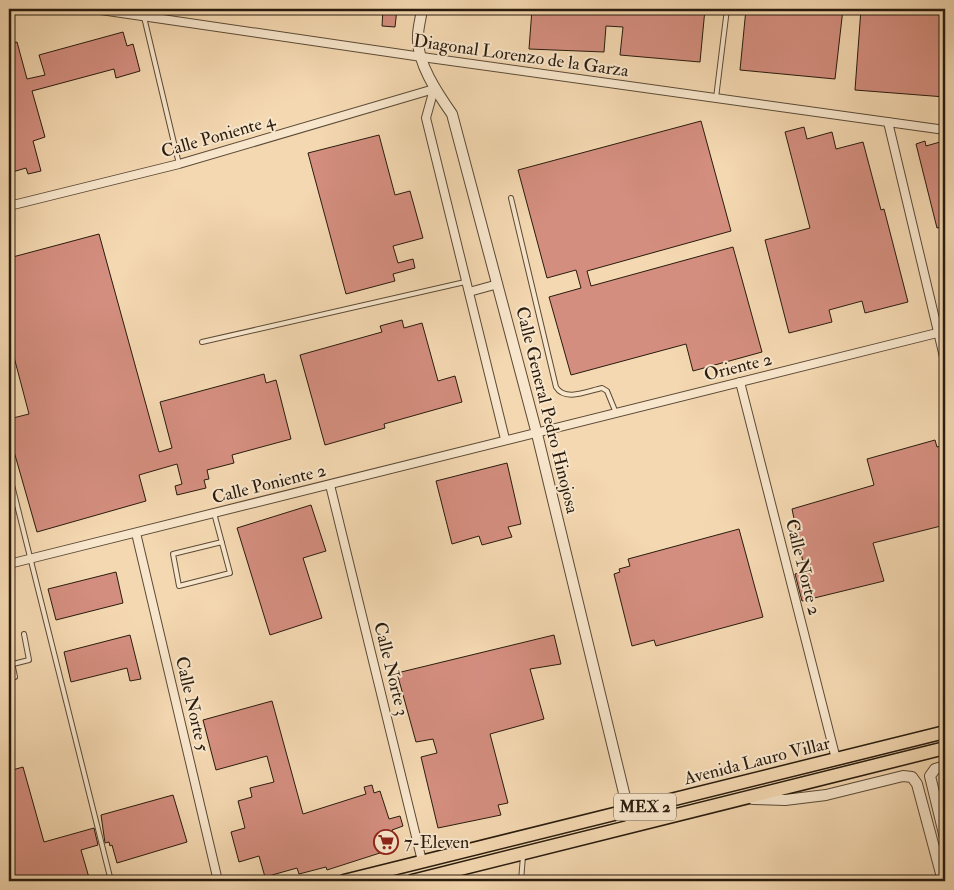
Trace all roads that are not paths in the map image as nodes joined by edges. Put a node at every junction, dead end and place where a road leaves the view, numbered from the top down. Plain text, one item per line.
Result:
1 (94, 9) edge
2 (422, 9) edge
3 (727, 9) edge
4 (144, 16) junction
5 (422, 58) junction
6 (434, 89) junction
7 (716, 98) junction
8 (888, 122) junction
9 (945, 130) edge
10 (179, 164) junction
11 (511, 198) dead end
12 (9, 206) edge
13 (467, 282) junction
14 (498, 284) junction
15 (469, 292) junction
16 (942, 331) edge
17 (202, 342) dead end
18 (945, 360) edge
19 (740, 382) junction
20 (616, 413) junction
21 (537, 434) junction
22 (505, 439) junction
23 (9, 473) edge
24 (330, 484) junction
25 (214, 513) junction
26 (136, 533) junction
27 (222, 542) junction
28 (30, 560) junction
29 (9, 564) edge
30 (24, 634) dead end
31 (9, 648) edge
32 (12, 664) junction
33 (9, 678) edge
34 (945, 732) edge
35 (945, 748) edge
36 (836, 759) junction
37 (945, 766) edge
38 (932, 788) junction
39 (919, 792) junction
40 (739, 799) junction
41 (628, 811) junction
42 (632, 826) junction
43 (945, 838) edge
44 (523, 854) junction
45 (422, 861) junction
46 (428, 879) edge
47 (111, 881) edge
48 (218, 881) edge
49 (344, 881) edge
50 (412, 881) edge
51 (521, 881) edge
52 (943, 881) edge

1 - 4 street, Diagonal Lorenzo de la Garza
2 - 5 street, Calle General Pedro Hinojosa
3 - 7 lane
4 - 5 street, Diagonal Lorenzo de la Garza
4 - 10 lane
5 - 6 street, Calle General Pedro Hinojosa
5 - 7 street, Diagonal Lorenzo de la Garza
6 - 10 street, Calle Poniente 4
6 - 13 street
6 - 14 street, Calle General Pedro Hinojosa
7 - 8 street, Diagonal Lorenzo de la Garza
8 - 9 street, Diagonal Lorenzo de la Garza
8 - 16 street
10 - 12 street, Calle Poniente 4
11 - 20 lane
13 - 15 street
13 - 17 lane
14 - 15 street
14 - 21 street, Calle General Pedro Hinojosa
15 - 22 street
16 - 18 street
16 - 19 street, Oriente 2
19 - 20 street, Oriente 2
19 - 36 street, Calle Norte 2
20 - 21 street, Oriente 2
21 - 22 street, Calle Poniente 2
21 - 41 street, Calle General Pedro Hinojosa
22 - 24 street, Calle Poniente 2
23 - 28 lane
24 - 25 street, Calle Poniente 2
24 - 45 street, Calle Norte 3
25 - 26 street, Calle Poniente 2
25 - 27 lane
26 - 28 street, Calle Poniente 2
26 - 48 street, Calle Norte 5
27 - 27 lane
28 - 29 street, Calle Poniente 2
28 - 47 lane
30 - 32 lane
31 - 32 lane
32 - 33 lane
34 - 36 main road, Avenida Lauro Villar / MEX 2
35 - 40 main road, Avenida Lauro Villar / MEX 2
36 - 41 main road, Avenida Lauro Villar / MEX 2
37 - 38 street
38 - 39 street
38 - 43 street
39 - 40 street
39 - 52 street
40 - 42 main road, Avenida Lauro Villar / MEX 2
41 - 42 street, Calle General Pedro Hinojosa
41 - 45 main road, Avenida Lauro Villar / MEX 2
42 - 44 main road, Avenida Lauro Villar / MEX 2
44 - 46 main road, Avenida Lauro Villar / MEX 2
44 - 51 lane
45 - 46 street
45 - 49 main road, Avenida Lauro Villar / MEX 2
46 - 50 main road, Avenida Lauro Villar / MEX 2

